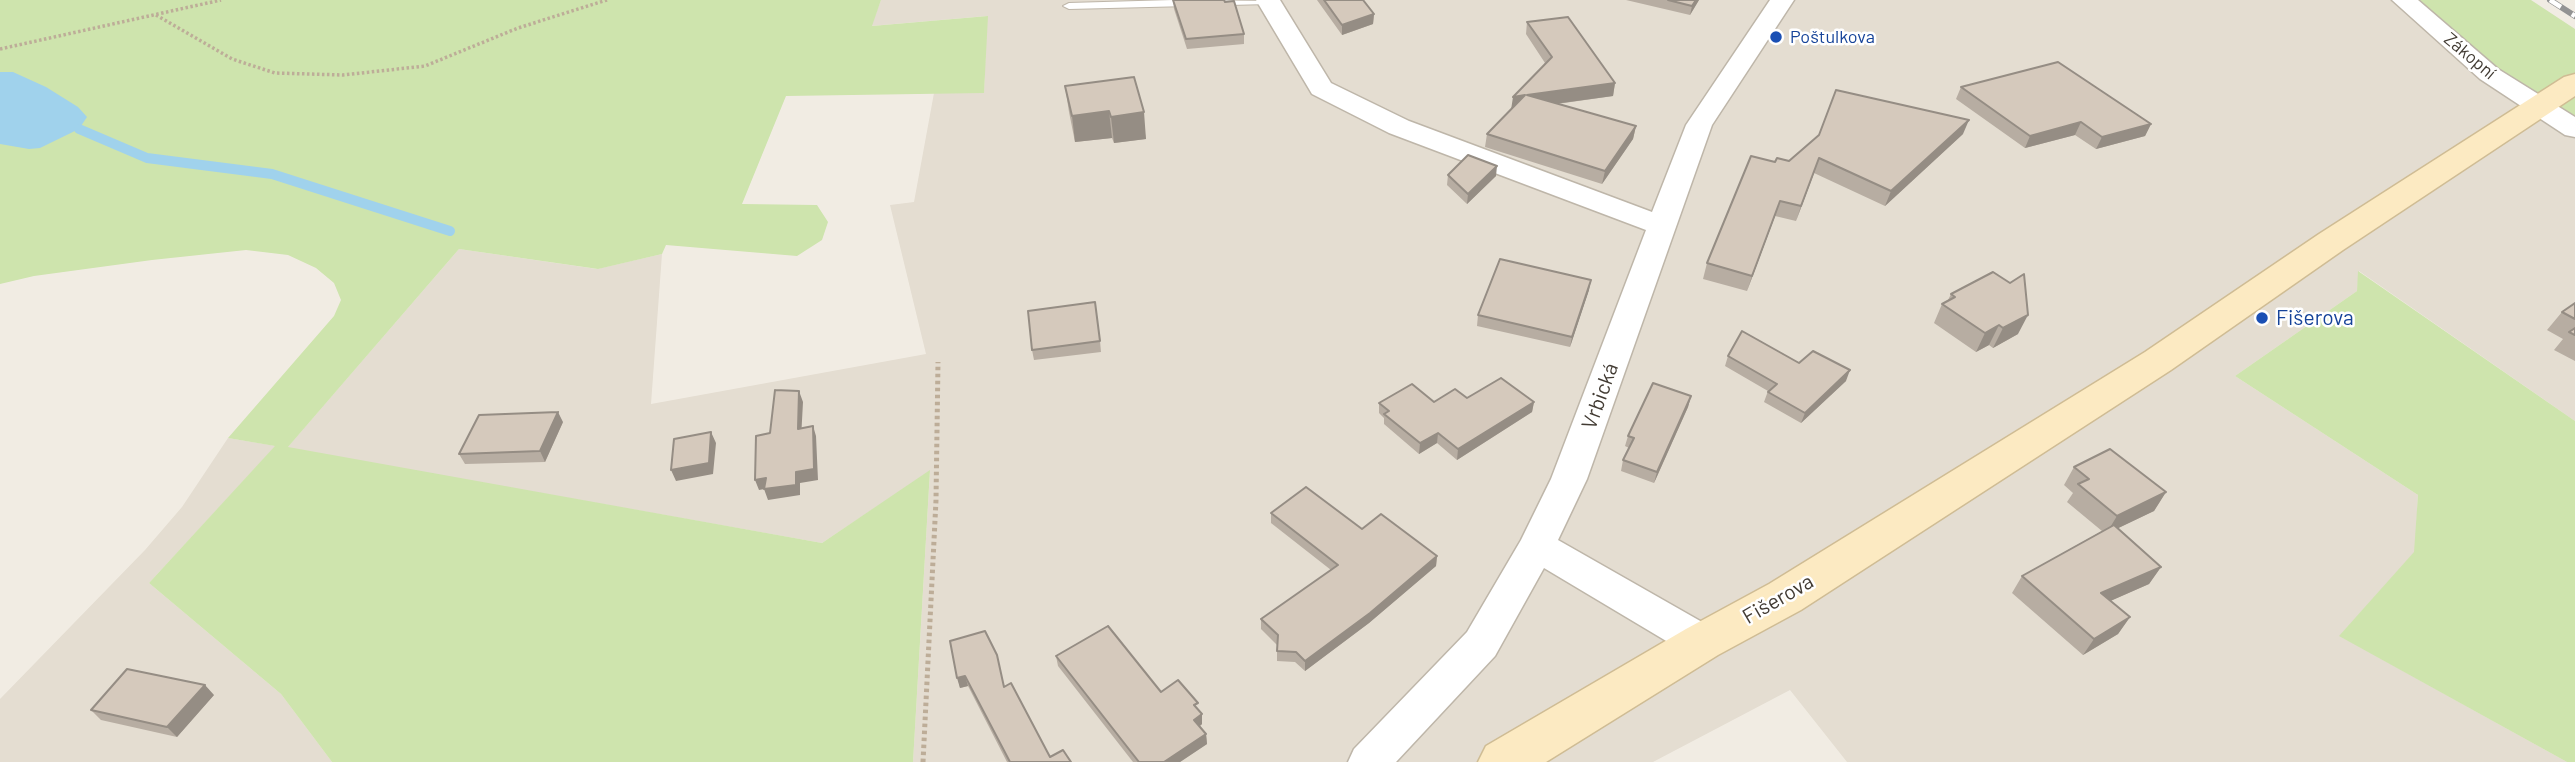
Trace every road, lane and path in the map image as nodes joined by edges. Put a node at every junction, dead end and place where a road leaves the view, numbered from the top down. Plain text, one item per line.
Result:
1 (221, 0) edge
2 (607, 0) edge
3 (1268, 0) edge
4 (1783, 0) edge
5 (2404, 0) edge
6 (1069, 6) dead end
7 (156, 15) junction
8 (0, 49) edge
9 (2554, 97) edge
10 (2575, 129) edge
11 (1662, 226) junction
12 (938, 362) dead end
13 (1537, 545) junction
14 (1702, 642) junction
15 (923, 762) edge
16 (1369, 762) edge
17 (1503, 762) edge

1 - 7 path
2 - 7 path
3 - 6 lane
3 - 11 street
4 - 11 street, Vrbická
5 - 9 street, Zákopní
7 - 8 path
9 - 10 street
9 - 14 street, Fišerova
11 - 13 street, Vrbická
12 - 15 path
13 - 14 street
13 - 16 street, Vrbická
14 - 17 street, Fišerova

